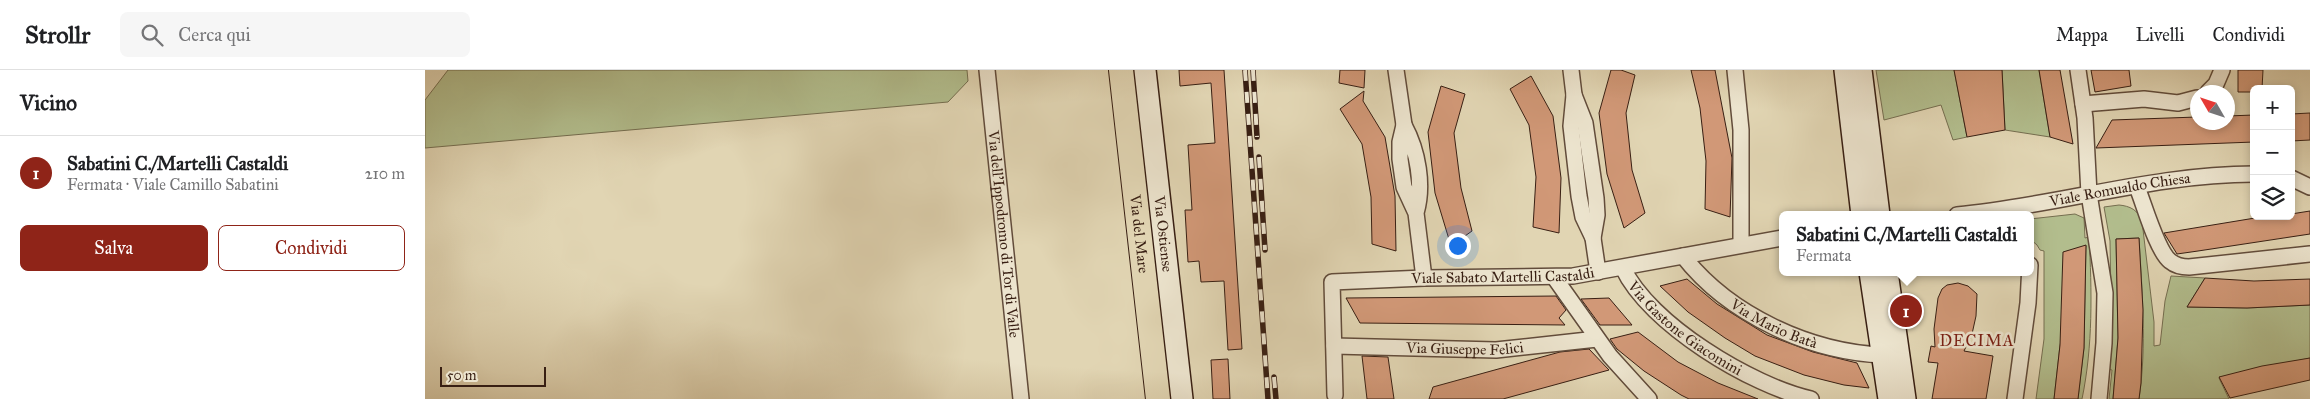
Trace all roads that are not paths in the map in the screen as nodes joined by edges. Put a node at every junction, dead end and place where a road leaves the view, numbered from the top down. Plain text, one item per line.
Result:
1 (987, 70) edge
2 (1121, 70) edge
3 (1145, 70) edge
4 (1396, 70) edge
5 (1571, 70) edge
6 (1735, 70) edge
7 (1845, 70) edge
8 (1861, 70) edge
9 (2077, 70) edge
10 (2223, 70) edge
11 (2216, 85) edge
12 (2190, 100) edge
13 (2083, 104) junction
14 (2250, 174) edge
15 (2295, 180) edge
16 (2137, 187) junction
17 (2310, 187) edge
18 (2089, 194) junction
19 (1862, 211) edge
20 (1879, 211) edge
21 (2002, 211) edge
22 (1779, 238) edge
23 (1741, 244) junction
24 (2310, 254) edge
25 (1683, 256) junction
26 (1623, 268) junction
27 (1598, 272) junction
28 (1871, 276) edge
29 (1888, 276) edge
30 (2029, 276) edge
31 (1554, 277) junction
32 (1424, 278) junction
33 (1597, 339) junction
34 (1334, 346) junction
35 (1883, 355) junction
36 (1335, 395) dead end
37 (1021, 399) edge
38 (1158, 399) edge
39 (1182, 399) edge
40 (1649, 399) edge
41 (1811, 399) edge
42 (1889, 399) edge
43 (1905, 399) edge
44 (2015, 399) edge
45 (2099, 399) edge

1 - 37 street, Via dell'Ippodromo di Tor di Valle
2 - 38 main road, Via del Mare
3 - 39 street, Via Ostiense
4 - 32 street
5 - 27 street
6 - 23 street
7 - 19 street
8 - 20 street
9 - 13 street
10 - 11 street
12 - 13 street
13 - 18 street
14 - 16 street, Viale Romualdo Chiesa
15 - 17 street
16 - 18 street, Viale Romualdo Chiesa
16 - 24 street
18 - 21 street, Viale Romualdo Chiesa
18 - 45 street
22 - 23 street, Viale Sabato Martelli Castaldi
23 - 25 street, Viale Sabato Martelli Castaldi
25 - 26 street, Viale Sabato Martelli Castaldi
25 - 35 street, Via Mario Batà
26 - 27 street, Viale Sabato Martelli Castaldi
26 - 41 street, Via Gastone Giacomini
27 - 31 street, Viale Sabato Martelli Castaldi
28 - 35 street
29 - 43 street
30 - 44 street
31 - 32 street, Viale Sabato Martelli Castaldi
31 - 33 street
32 - 34 street, Viale Sabato Martelli Castaldi
33 - 34 street, Via Giuseppe Felici
33 - 40 street
34 - 36 street, Viale Sabato Martelli Castaldi
35 - 42 street

